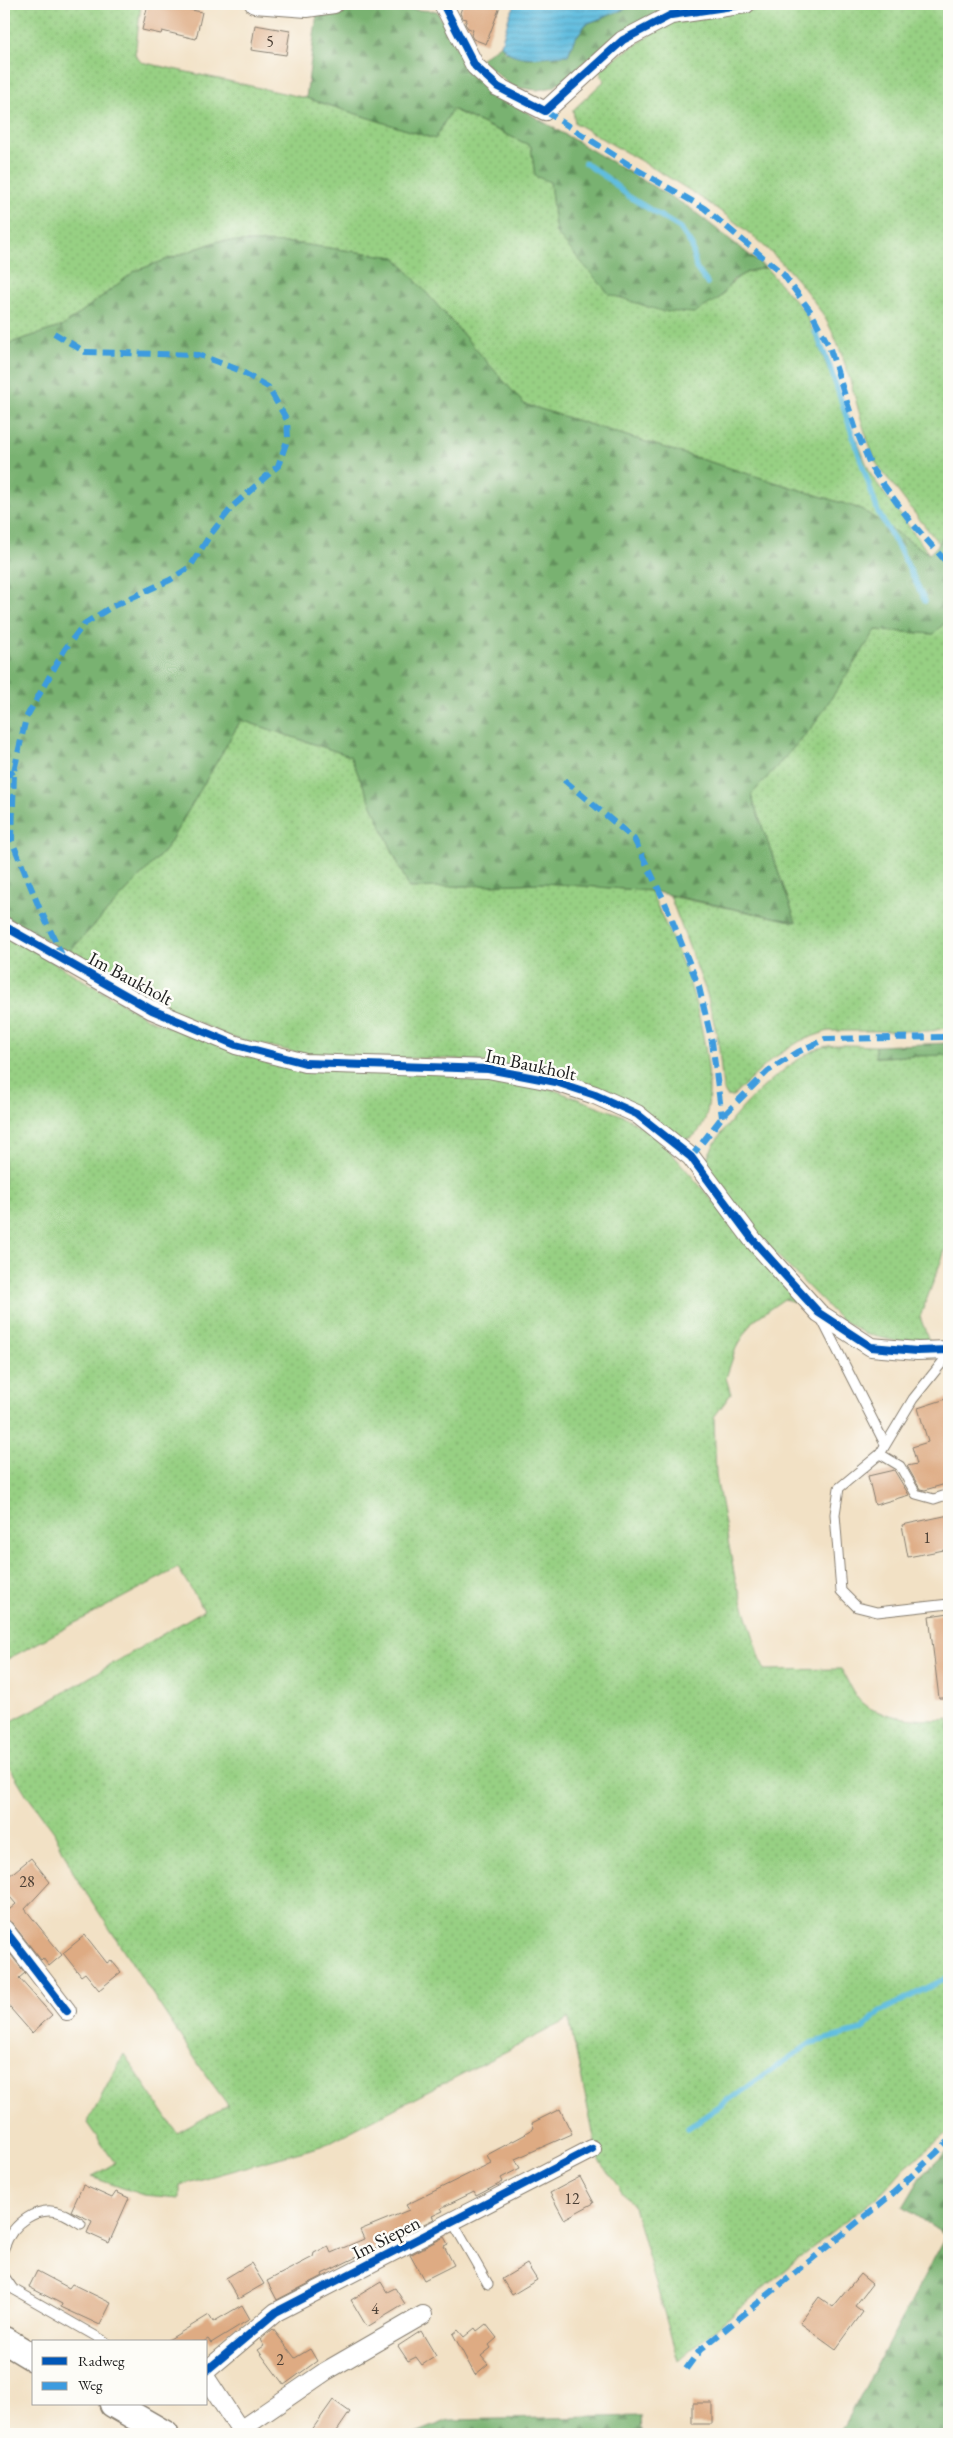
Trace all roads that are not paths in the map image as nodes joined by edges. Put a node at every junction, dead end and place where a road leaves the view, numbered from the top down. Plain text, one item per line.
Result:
1 (254, 4) edge
2 (334, 4) edge
3 (443, 4) edge
4 (746, 4) edge
5 (4, 926) edge
6 (818, 1313) junction
7 (949, 1350) edge
8 (949, 1354) edge
9 (886, 1444) junction
10 (880, 1454) junction
11 (949, 1494) edge
12 (949, 1604) edge
13 (4, 1928) edge
14 (67, 2011) dead end
15 (592, 2149) dead end
16 (452, 2221) junction
17 (82, 2224) dead end
18 (4, 2248) edge
19 (4, 2276) edge
20 (488, 2284) dead end
21 (423, 2315) dead end
22 (4, 2340) edge
23 (102, 2340) edge
24 (32, 2357) edge
25 (208, 2369) edge
26 (208, 2381) edge
27 (116, 2406) edge
28 (240, 2432) edge
29 (165, 2434) edge

1 - 2 street
3 - 4 street
5 - 6 street, Im Baukholt
6 - 7 street, Im Baukholt
6 - 9 lane
8 - 9 lane
9 - 10 lane
10 - 11 lane
10 - 12 lane
13 - 14 street
15 - 16 street, Im Siepen
16 - 20 lane
16 - 25 street, Im Siepen
17 - 18 lane
19 - 23 lane
21 - 28 street
22 - 24 main road
26 - 28 street
27 - 29 main road

